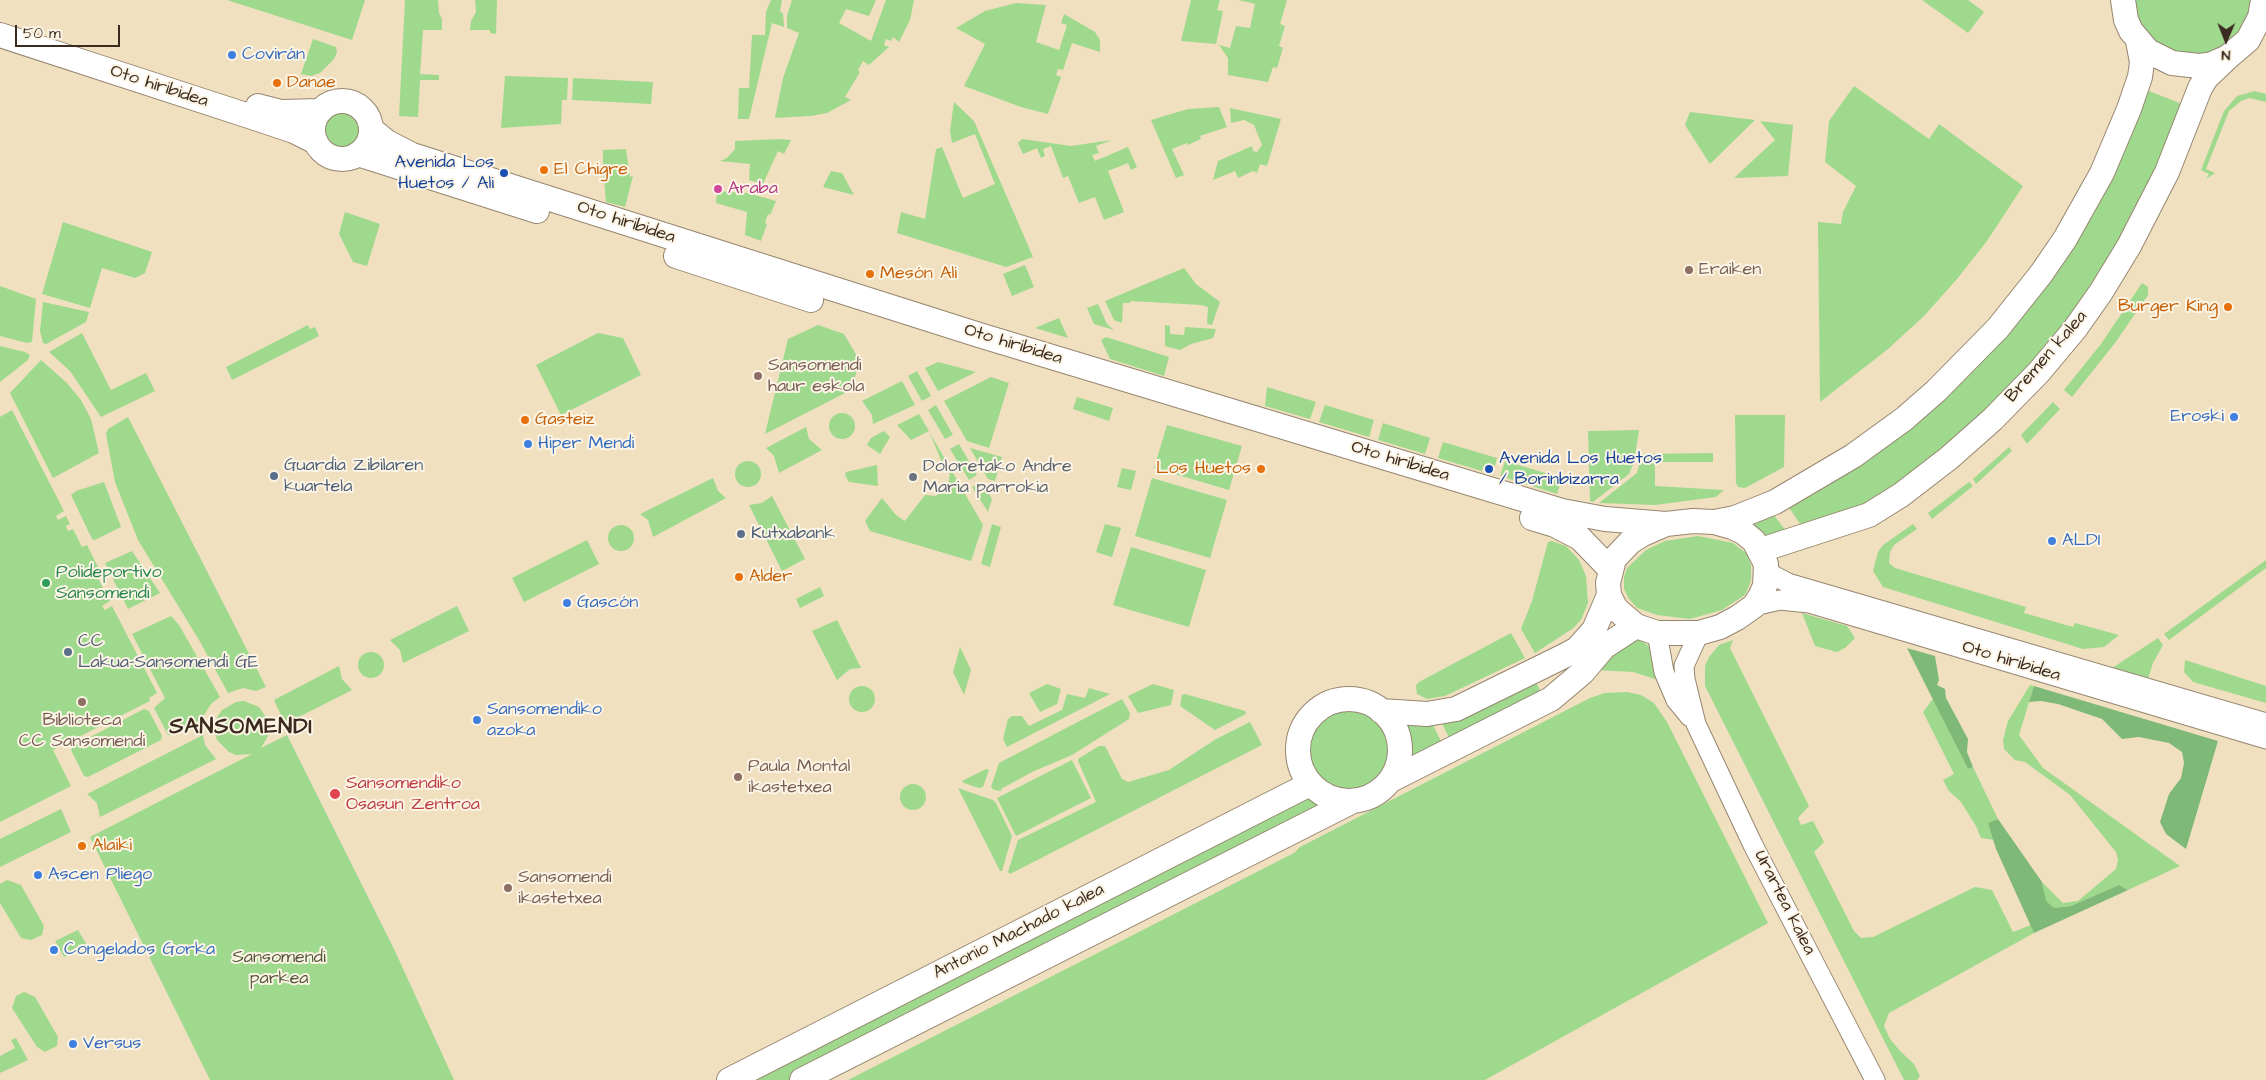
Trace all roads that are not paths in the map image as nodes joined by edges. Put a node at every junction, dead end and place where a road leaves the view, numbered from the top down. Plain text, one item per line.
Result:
1 (2123, 0) edge
2 (2263, 0) edge
3 (0, 24) edge
4 (0, 35) edge
5 (2138, 41) junction
6 (2228, 57) junction
7 (320, 111) junction
8 (371, 129) junction
9 (316, 142) junction
10 (358, 154) junction
11 (1714, 522) junction
12 (1666, 524) junction
13 (1764, 561) junction
14 (1610, 569) junction
15 (1609, 595) junction
16 (1754, 606) junction
17 (1647, 629) junction
18 (1699, 633) junction
19 (1382, 711) junction
20 (2266, 723) edge
21 (1696, 724) junction
22 (2266, 738) edge
23 (1391, 780) junction
24 (1310, 784) junction
25 (1351, 802) junction
26 (729, 1080) edge
27 (802, 1080) edge
28 (1875, 1080) edge

1 - 5 main road
2 - 6 main road, Bremen kalea
3 - 7 main road, Oto hiribidea
4 - 9 main road, Oto hiribidea
5 - 6 main road
5 - 11 main road
6 - 13 main road, Bremen kalea
7 - 8 main road
7 - 9 main road
8 - 10 main road
8 - 12 main road, Oto hiribidea
9 - 10 main road
10 - 14 main road, Oto hiribidea
11 - 12 main road
11 - 13 main road
12 - 14 main road
13 - 16 main road
13 - 20 street, Oto hiribidea
14 - 15 main road
15 - 17 main road
15 - 19 main road
16 - 18 main road
16 - 22 street, Oto hiribidea
17 - 18 main road
17 - 21 street, Urartea kalea
17 - 23 main road
18 - 21 street, Urartea kalea
19 - 23 main road
19 - 24 main road
21 - 28 street, Urartea kalea
23 - 25 main road
24 - 25 main road
24 - 26 main road, Antonio Machado kalea
25 - 27 main road, Antonio Machado kalea

